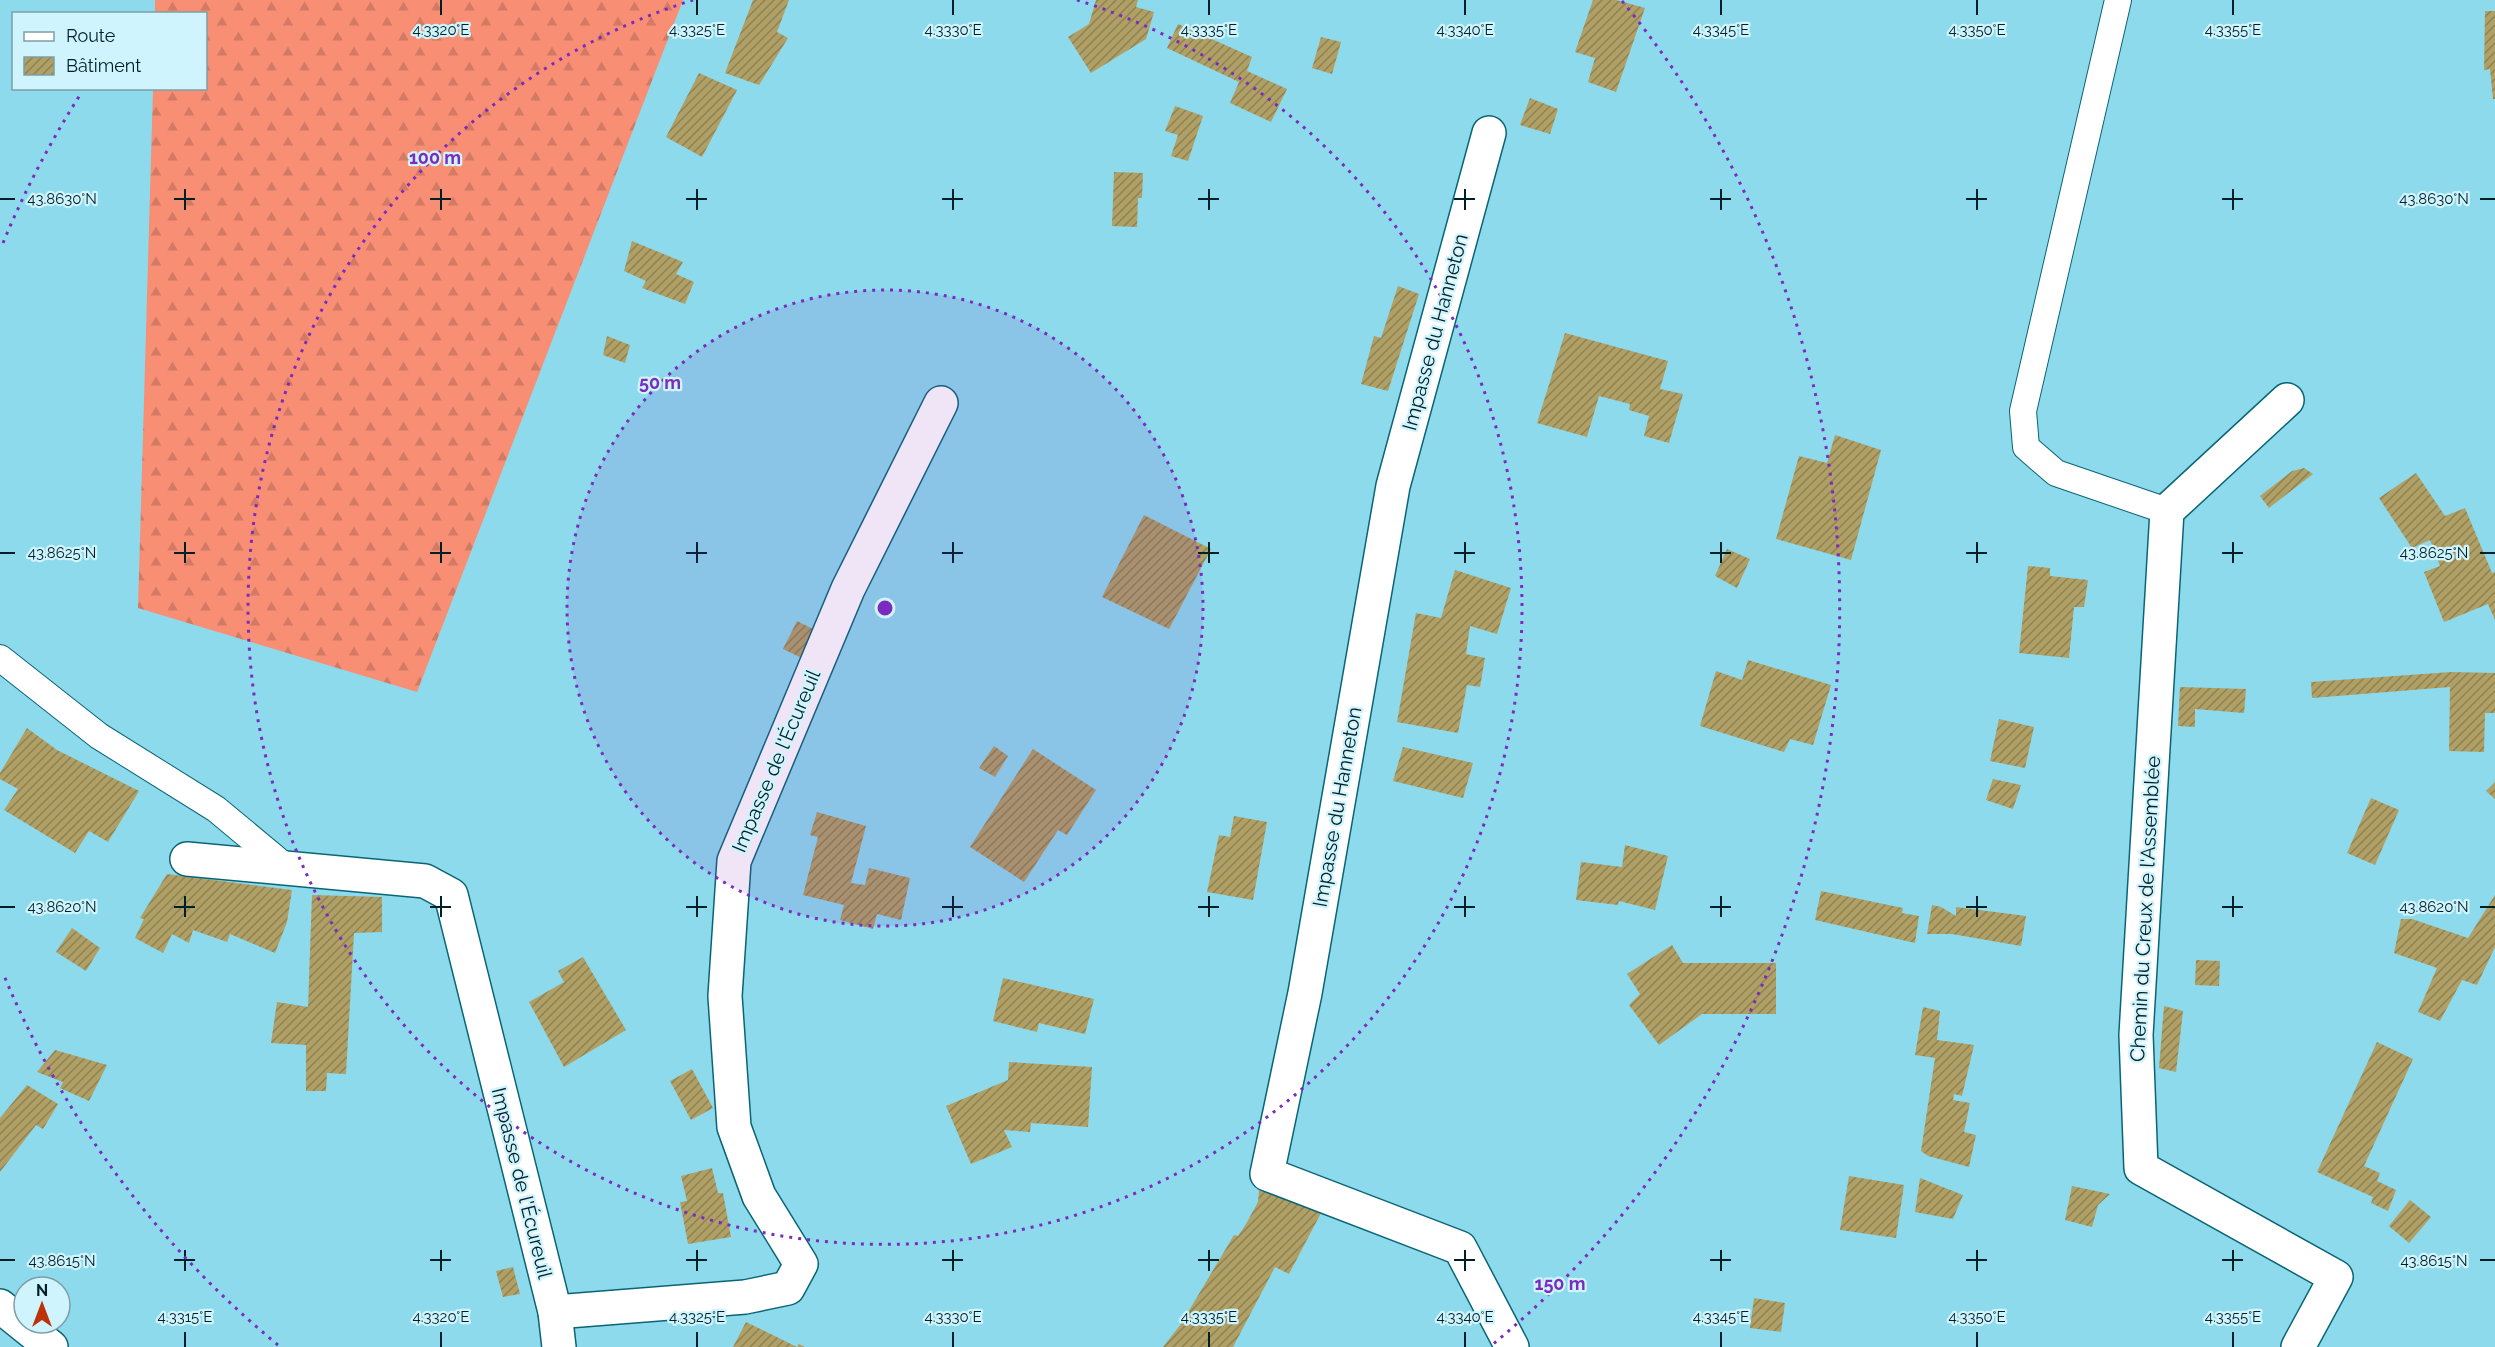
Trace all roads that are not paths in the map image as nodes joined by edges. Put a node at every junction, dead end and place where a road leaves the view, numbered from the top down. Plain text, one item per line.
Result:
1 (2118, 0) edge
2 (1489, 133) dead end
3 (2287, 400) dead end
4 (940, 403) dead end
5 (2167, 511) junction
6 (0, 658) edge
7 (188, 859) dead end
8 (287, 868) junction
9 (0, 1306) edge
10 (555, 1312) junction
11 (51, 1347) edge
12 (559, 1347) edge
13 (1512, 1347) edge
14 (2298, 1347) edge

1 - 5 lane
2 - 13 street, Impasse du Hanneton
3 - 5 street
4 - 10 street, Impasse de l'Écureuil
5 - 14 street, Chemin du Creux de l'Assemblée
6 - 8 lane
7 - 8 street, Impasse de l'Écureuil
8 - 10 street, Impasse de l'Écureuil
9 - 11 street
10 - 12 street, Impasse de l'Écureuil

